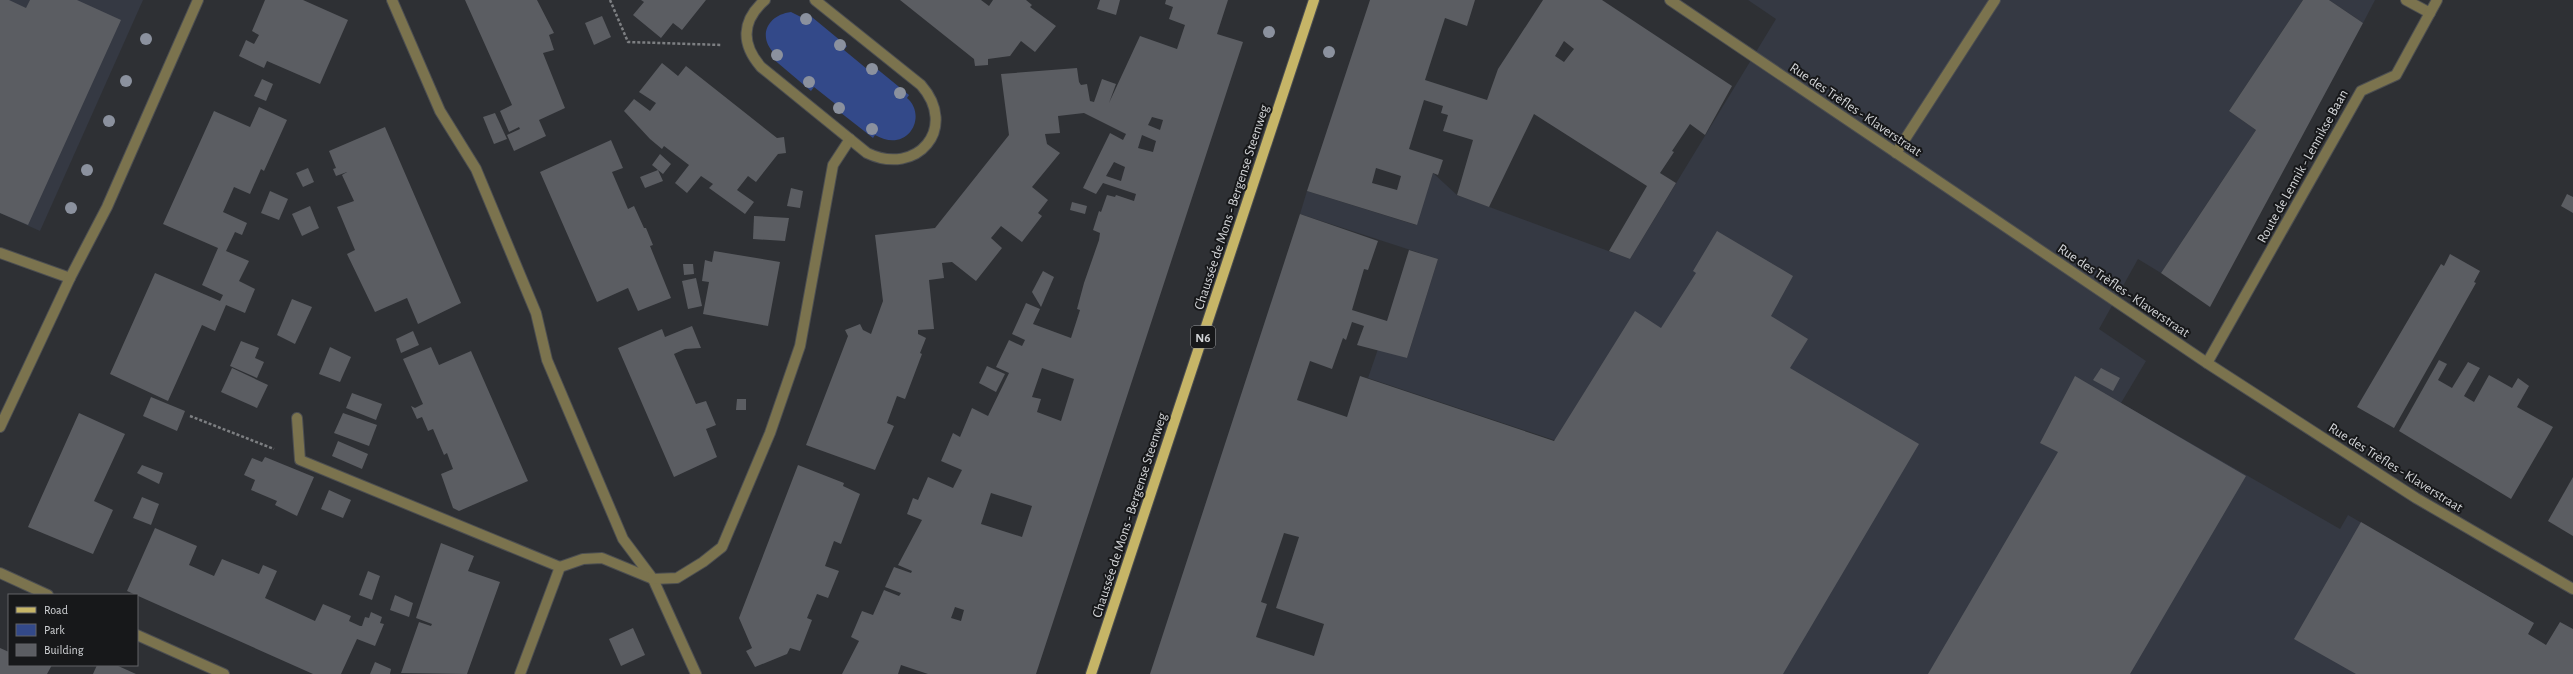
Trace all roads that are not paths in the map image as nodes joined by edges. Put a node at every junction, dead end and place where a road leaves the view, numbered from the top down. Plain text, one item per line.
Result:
1 (198, 0) edge
2 (392, 0) edge
3 (765, 0) edge
4 (815, 0) edge
5 (1314, 0) edge
6 (1670, 0) edge
7 (1995, 0) edge
8 (2406, 0) edge
9 (2437, 0) edge
10 (2430, 14) junction
11 (850, 139) junction
12 (1896, 153) junction
13 (0, 253) edge
14 (70, 278) junction
15 (2207, 363) junction
16 (297, 418) dead end
17 (0, 427) edge
18 (560, 567) junction
19 (0, 573) edge
20 (654, 579) junction
21 (2573, 589) edge
22 (46, 594) edge
23 (138, 635) edge
24 (224, 674) edge
25 (520, 674) edge
26 (696, 674) edge
27 (1091, 674) edge

1 - 14 street
2 - 20 street
3 - 11 street
4 - 11 street
5 - 27 main road, Chaussée de Mons - Bergense Steenweg / N6
6 - 12 street, Rue des Trèfles - Klaverstraat
7 - 12 street
8 - 10 street
9 - 10 street, Route de Lennik - Lennikse Baan
10 - 15 street, Route de Lennik - Lennikse Baan
11 - 20 street
12 - 15 street, Rue des Trèfles - Klaverstraat
13 - 14 street
14 - 17 street
15 - 21 street, Rue des Trèfles - Klaverstraat
16 - 18 street
18 - 20 street
18 - 25 street
19 - 22 street
20 - 26 street
23 - 24 street

